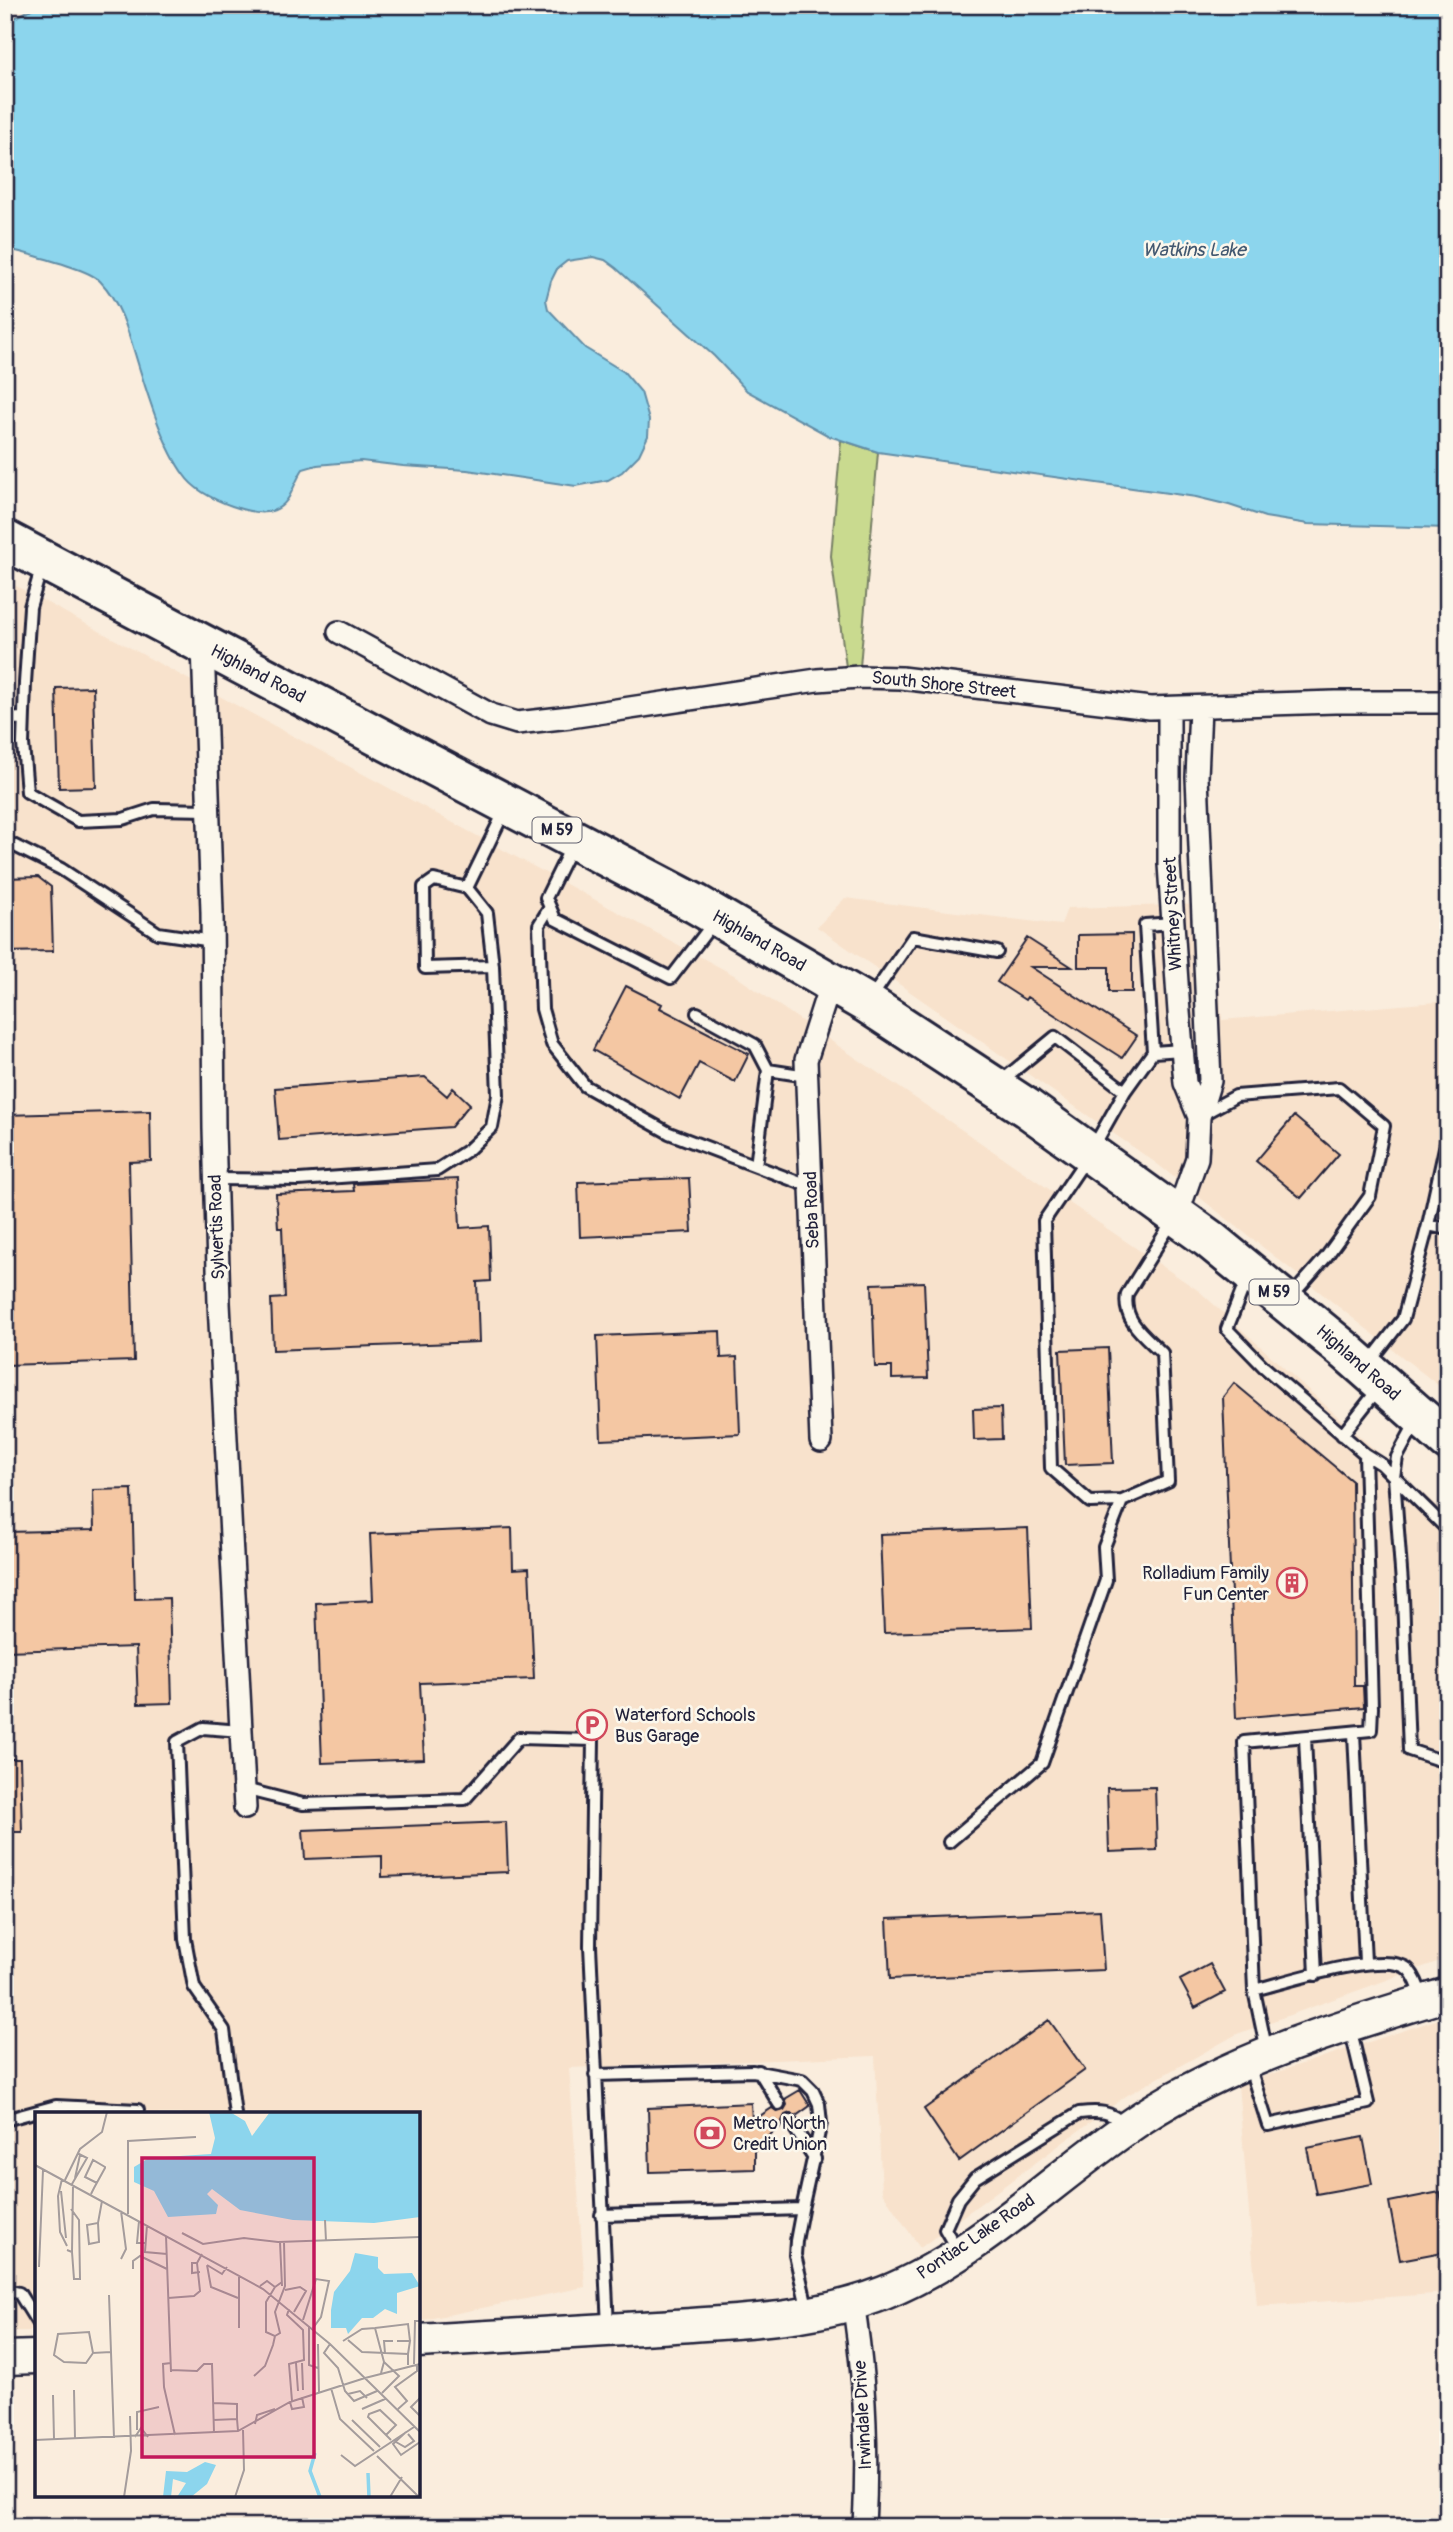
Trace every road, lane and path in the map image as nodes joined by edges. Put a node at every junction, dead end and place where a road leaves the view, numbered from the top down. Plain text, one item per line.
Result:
1 (5, 540) edge
2 (44, 560) junction
3 (339, 632) dead end
4 (203, 645) junction
5 (1448, 702) edge
6 (1169, 708) junction
7 (1200, 708) junction
8 (23, 718) junction
9 (5, 719) edge
10 (508, 805) junction
11 (209, 810) junction
12 (1169, 814) junction
13 (1199, 814) junction
14 (574, 840) junction
15 (5, 841) edge
16 (467, 888) junction
17 (550, 907) junction
18 (1203, 913) junction
19 (718, 917) junction
20 (1173, 919) junction
21 (213, 941) junction
22 (997, 951) dead end
23 (493, 966) junction
24 (831, 982) junction
25 (868, 1004) junction
26 (697, 1013) dead end
27 (1182, 1050) junction
28 (1153, 1052) junction
29 (768, 1070) junction
30 (807, 1076) junction
31 (994, 1087) junction
32 (1125, 1091) junction
33 (1199, 1117) junction
34 (1448, 1134) edge
35 (1090, 1153) junction
36 (757, 1166) junction
37 (215, 1179) junction
38 (811, 1187) junction
39 (1177, 1214) junction
40 (1429, 1225) junction
41 (1448, 1229) edge
42 (1250, 1272) junction
43 (1286, 1302) junction
44 (1374, 1376) junction
45 (1440, 1432) edge
46 (1342, 1435) junction
47 (821, 1441) dead end
48 (1365, 1454) junction
49 (1394, 1477) junction
50 (1122, 1501) junction
51 (1446, 1524) edge
52 (241, 1731) junction
53 (1354, 1733) junction
54 (1305, 1737) junction
55 (1448, 1763) edge
56 (245, 1799) joint
57 (949, 1842) dead end
58 (1365, 1962) junction
59 (1316, 1975) junction
60 (1254, 1990) junction
61 (1436, 1998) edge
62 (1349, 2025) junction
63 (1257, 2058) junction
64 (759, 2071) junction
65 (596, 2075) junction
66 (779, 2104) dead end
67 (138, 2110) dead end
68 (235, 2112) edge
69 (5, 2120) edge
70 (790, 2121) dead end
71 (1126, 2129) junction
72 (815, 2159) junction
73 (802, 2209) junction
74 (601, 2215) junction
75 (958, 2252) junction
76 (5, 2290) edge
77 (853, 2303) junction
78 (808, 2313) junction
79 (35, 2319) edge
80 (608, 2330) junction
81 (420, 2341) edge
82 (35, 2357) edge
83 (5, 2358) edge
84 (864, 2527) edge

1 - 2 highway, Highland Road / M 59
2 - 4 highway, Highland Road / M 59
2 - 8 lane
3 - 6 street, South Shore Street
4 - 10 highway, Highland Road / M 59
4 - 11 street, Sylvertis Road
5 - 7 street, South Shore Street
6 - 7 street, South Shore Street
6 - 12 street, Whitney Street
7 - 13 street, Whitney Street
8 - 9 lane
8 - 11 lane
10 - 14 highway, Highland Road / M 59
10 - 16 lane
11 - 21 street, Sylvertis Road
12 - 13 street
12 - 20 street, Whitney Street
13 - 18 street, Whitney Street
14 - 17 lane
14 - 19 highway, Highland Road / M 59
15 - 21 lane
16 - 23 lane
16 - 23 lane
17 - 19 lane
17 - 36 lane
18 - 20 street
18 - 33 street, Whitney Street
19 - 24 highway, Highland Road / M 59
20 - 27 street, Whitney Street
20 - 28 lane
21 - 37 street, Sylvertis Road
22 - 25 lane
23 - 37 lane
24 - 25 highway, Highland Road / M 59
24 - 30 street, Seba Road
25 - 31 highway, Highland Road / M 59
26 - 29 lane
27 - 28 lane
27 - 33 street, Whitney Street
28 - 32 lane
29 - 30 lane
29 - 36 lane
30 - 38 street, Seba Road
31 - 32 lane
31 - 35 highway, Highland Road / M 59
32 - 35 lane
33 - 39 street, Whitney Street
33 - 43 lane
34 - 40 lane
35 - 39 highway, Highland Road / M 59
35 - 50 lane
36 - 38 lane
37 - 52 street, Sylvertis Road
38 - 47 street, Seba Road
39 - 42 highway, Highland Road / M 59
39 - 50 lane
40 - 41 lane
40 - 44 lane
42 - 43 highway, Highland Road / M 59
42 - 46 lane
43 - 44 highway, Highland Road / M 59
44 - 45 highway, Highland Road / M 59
44 - 46 lane
45 - 49 lane
46 - 48 lane
48 - 49 lane
48 - 53 lane
49 - 51 lane
49 - 55 lane
50 - 57 lane
52 - 56 street, Sylvertis Road
52 - 68 lane
53 - 54 lane
53 - 58 lane
54 - 59 lane
54 - 60 lane
56 - 65 lane
58 - 59 lane
58 - 61 lane
59 - 60 lane
60 - 63 lane
61 - 62 street, Pontiac Lake Road
62 - 63 street, Pontiac Lake Road
62 - 63 lane
63 - 71 street, Pontiac Lake Road
64 - 65 lane
64 - 66 lane
64 - 72 lane
65 - 74 lane
67 - 69 lane
70 - 72 lane
71 - 75 street, Pontiac Lake Road
71 - 75 lane
72 - 73 lane
73 - 74 lane
73 - 78 lane
74 - 80 lane
75 - 77 street, Pontiac Lake Road
76 - 79 lane
77 - 78 street, Pontiac Lake Road
77 - 84 street, Irwindale Drive
78 - 80 street, Pontiac Lake Road
80 - 81 street, Pontiac Lake Road
82 - 83 street

